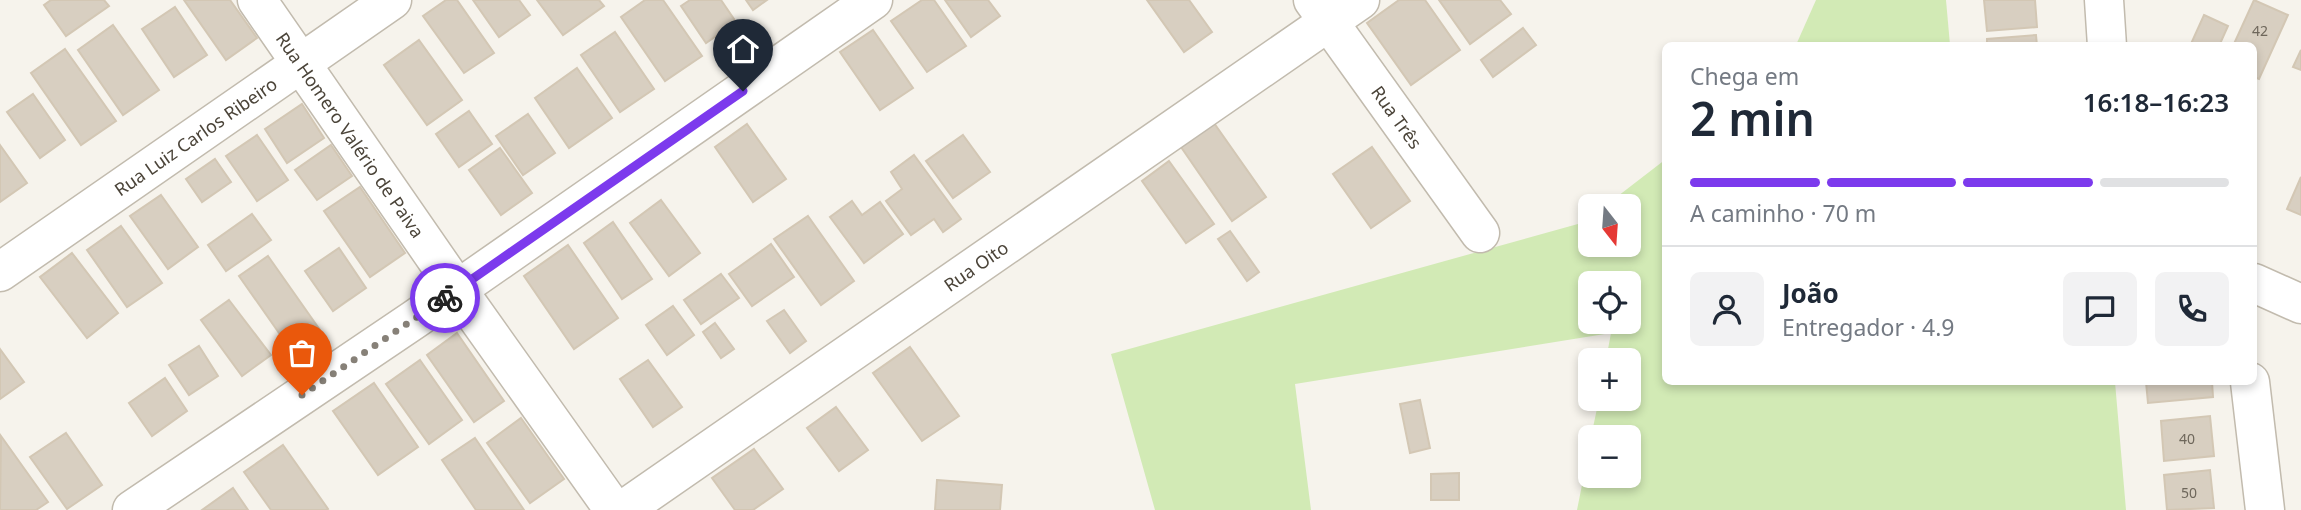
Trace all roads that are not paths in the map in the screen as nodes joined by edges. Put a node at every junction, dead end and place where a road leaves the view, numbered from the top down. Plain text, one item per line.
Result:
1 (257, 0) edge
2 (391, 0) edge
3 (873, 0) edge
4 (1360, 0) edge
5 (2104, 0) edge
6 (1321, 11) edge
7 (2107, 42) edge
8 (301, 63) junction
9 (1480, 233) dead end
10 (0, 272) edge
11 (2257, 284) edge
12 (457, 289) junction
13 (2301, 304) edge
14 (2250, 385) edge
15 (132, 510) edge
16 (614, 510) edge
17 (623, 510) edge
18 (2264, 510) edge

1 - 8 street, Rua Homero Valério de Paiva
2 - 8 street, Rua Luiz Carlos Ribeiro
3 - 12 street
4 - 6 street, Rua Oito
5 - 7 street
6 - 9 street, Rua Três
6 - 17 street, Rua Oito
8 - 10 street, Rua Luiz Carlos Ribeiro
8 - 12 street, Rua Homero Valério de Paiva
11 - 13 street
12 - 15 street
12 - 16 street, Rua Homero Valério de Paiva
14 - 18 street

